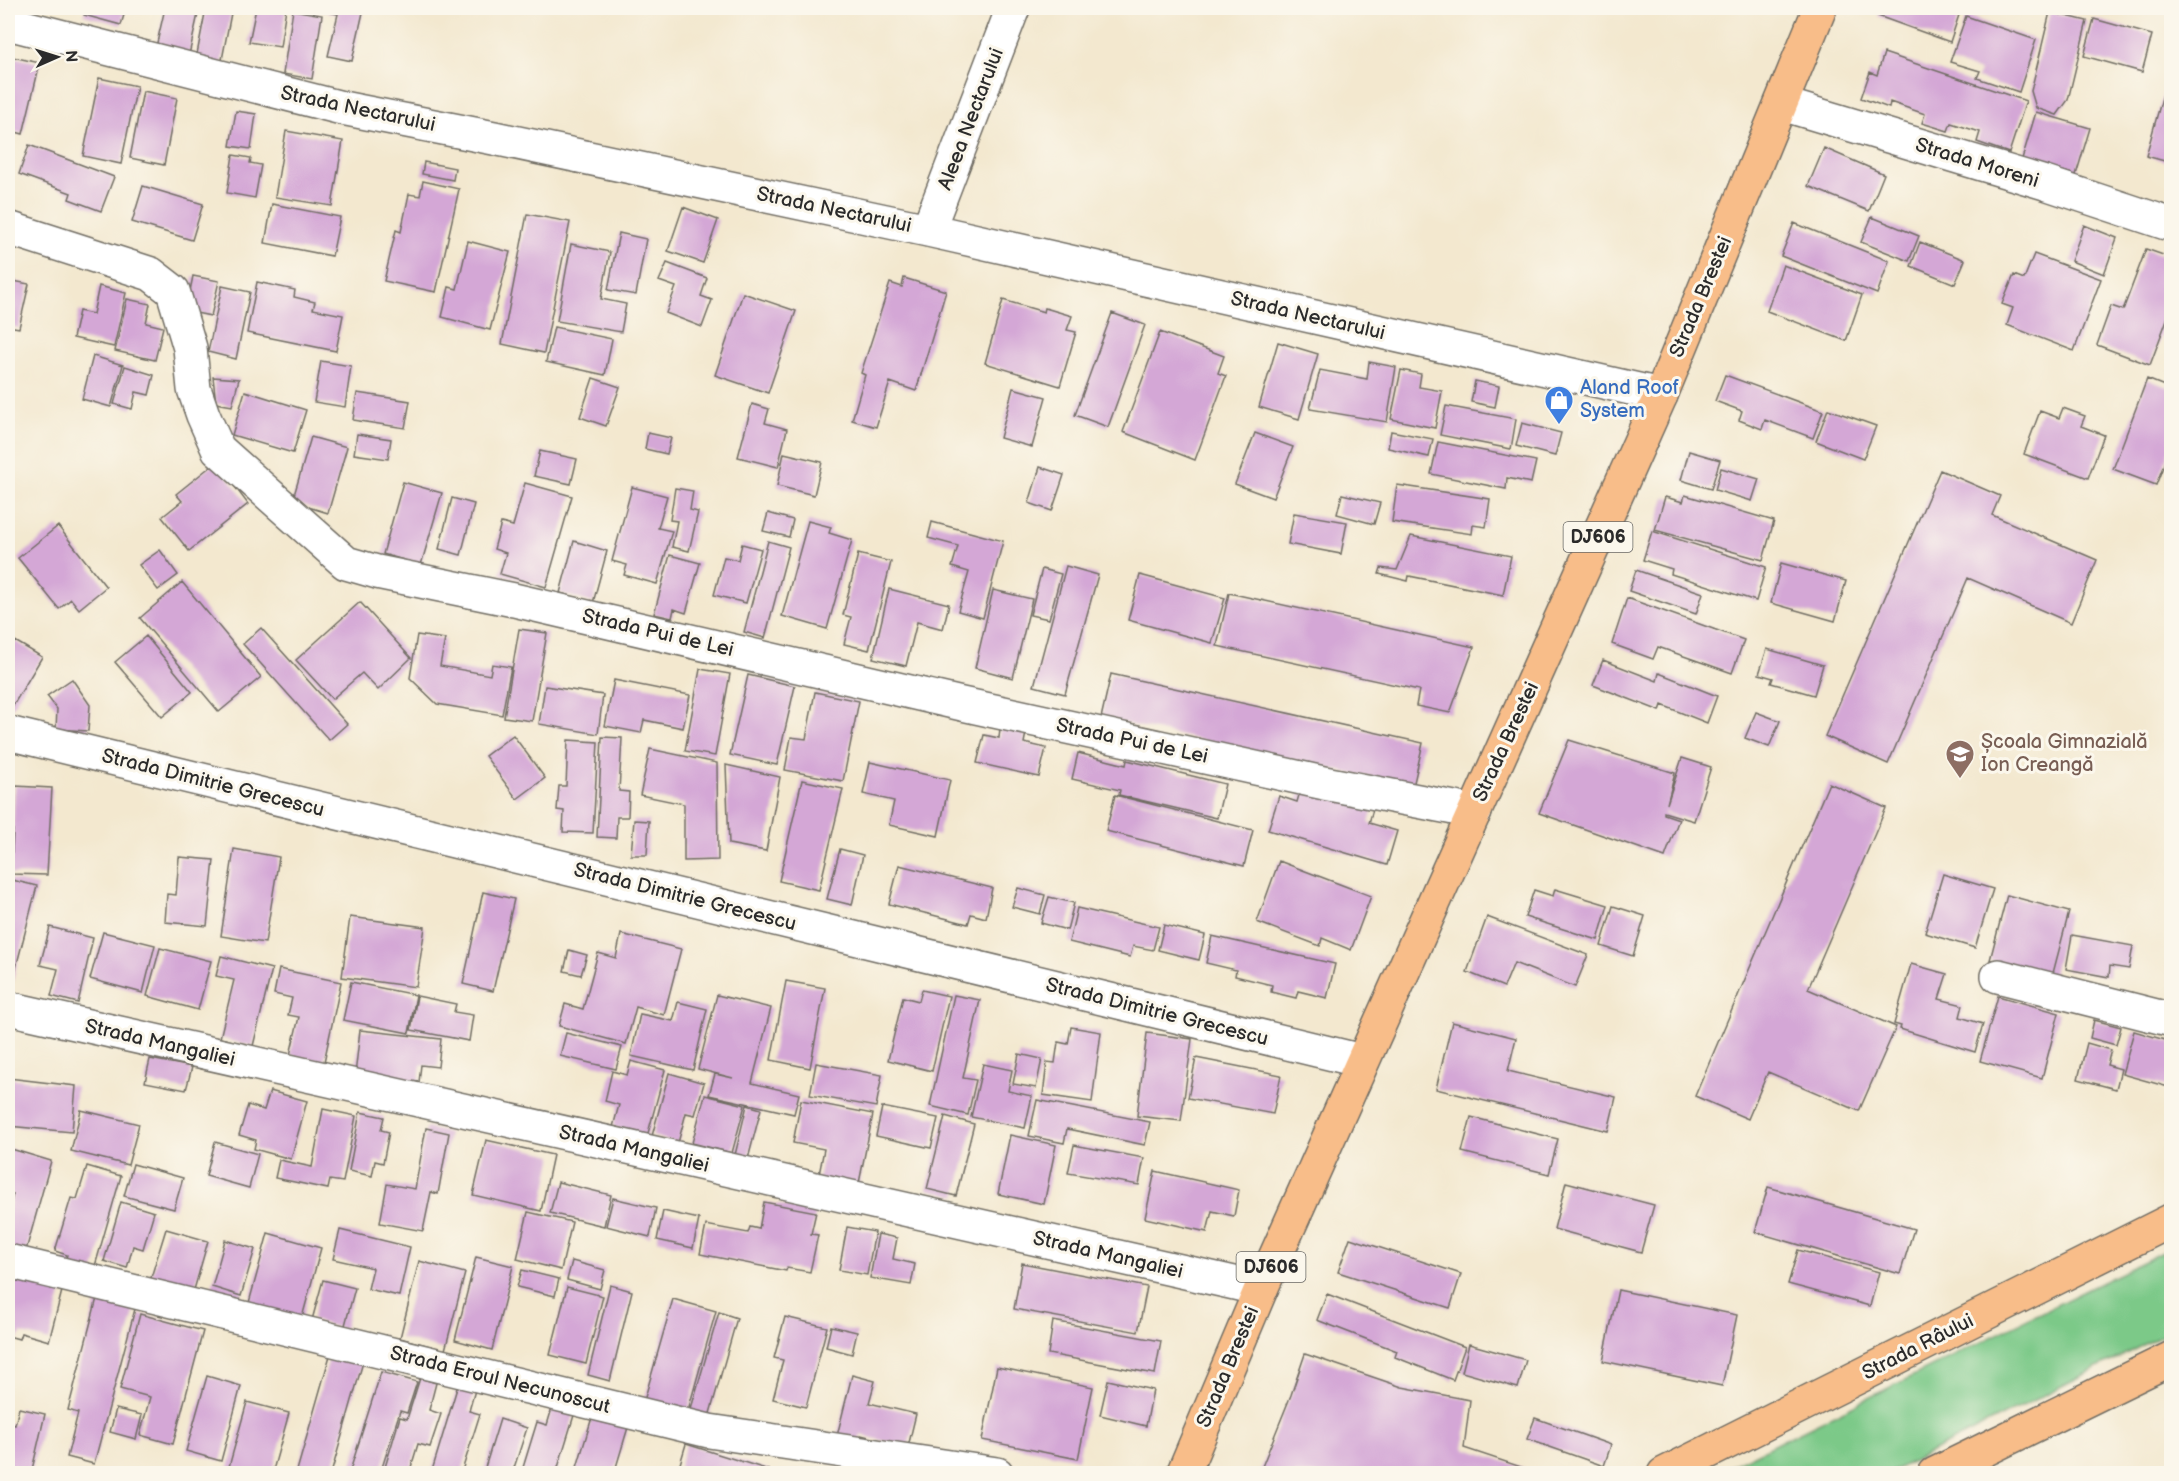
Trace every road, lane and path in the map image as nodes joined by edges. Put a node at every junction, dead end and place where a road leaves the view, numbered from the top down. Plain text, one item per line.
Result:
1 (1013, 8) edge
2 (1820, 8) edge
3 (8, 23) edge
4 (1782, 104) junction
5 (2172, 225) edge
6 (8, 228) edge
7 (928, 230) junction
8 (1661, 395) junction
9 (8, 734) edge
10 (1474, 812) junction
11 (1998, 976) dead end
12 (8, 1008) edge
13 (2172, 1020) edge
14 (1362, 1061) junction
15 (2172, 1220) edge
16 (8, 1261) edge
17 (1261, 1289) junction
18 (2172, 1358) edge
19 (997, 1473) edge
20 (1183, 1473) edge
21 (1664, 1473) edge
22 (1935, 1473) edge

1 - 7 street, Aleea Nectarului
2 - 4 main road, Strada Brestei / DJ606
3 - 7 street, Strada Nectarului
4 - 5 street, Strada Moreni
4 - 8 main road, Strada Brestei / DJ606
6 - 10 street, Strada Pui de Lei
7 - 8 street, Strada Nectarului
8 - 10 main road, Strada Brestei / DJ606
9 - 14 street, Strada Dimitrie Grecescu
10 - 14 main road, Strada Brestei / DJ606
11 - 13 street
12 - 17 street, Strada Mangaliei
14 - 17 main road, Strada Brestei / DJ606
15 - 21 main road, Strada Râului
16 - 19 street, Strada Eroul Necunoscut
17 - 20 main road, Strada Brestei / DJ606
18 - 22 main road

